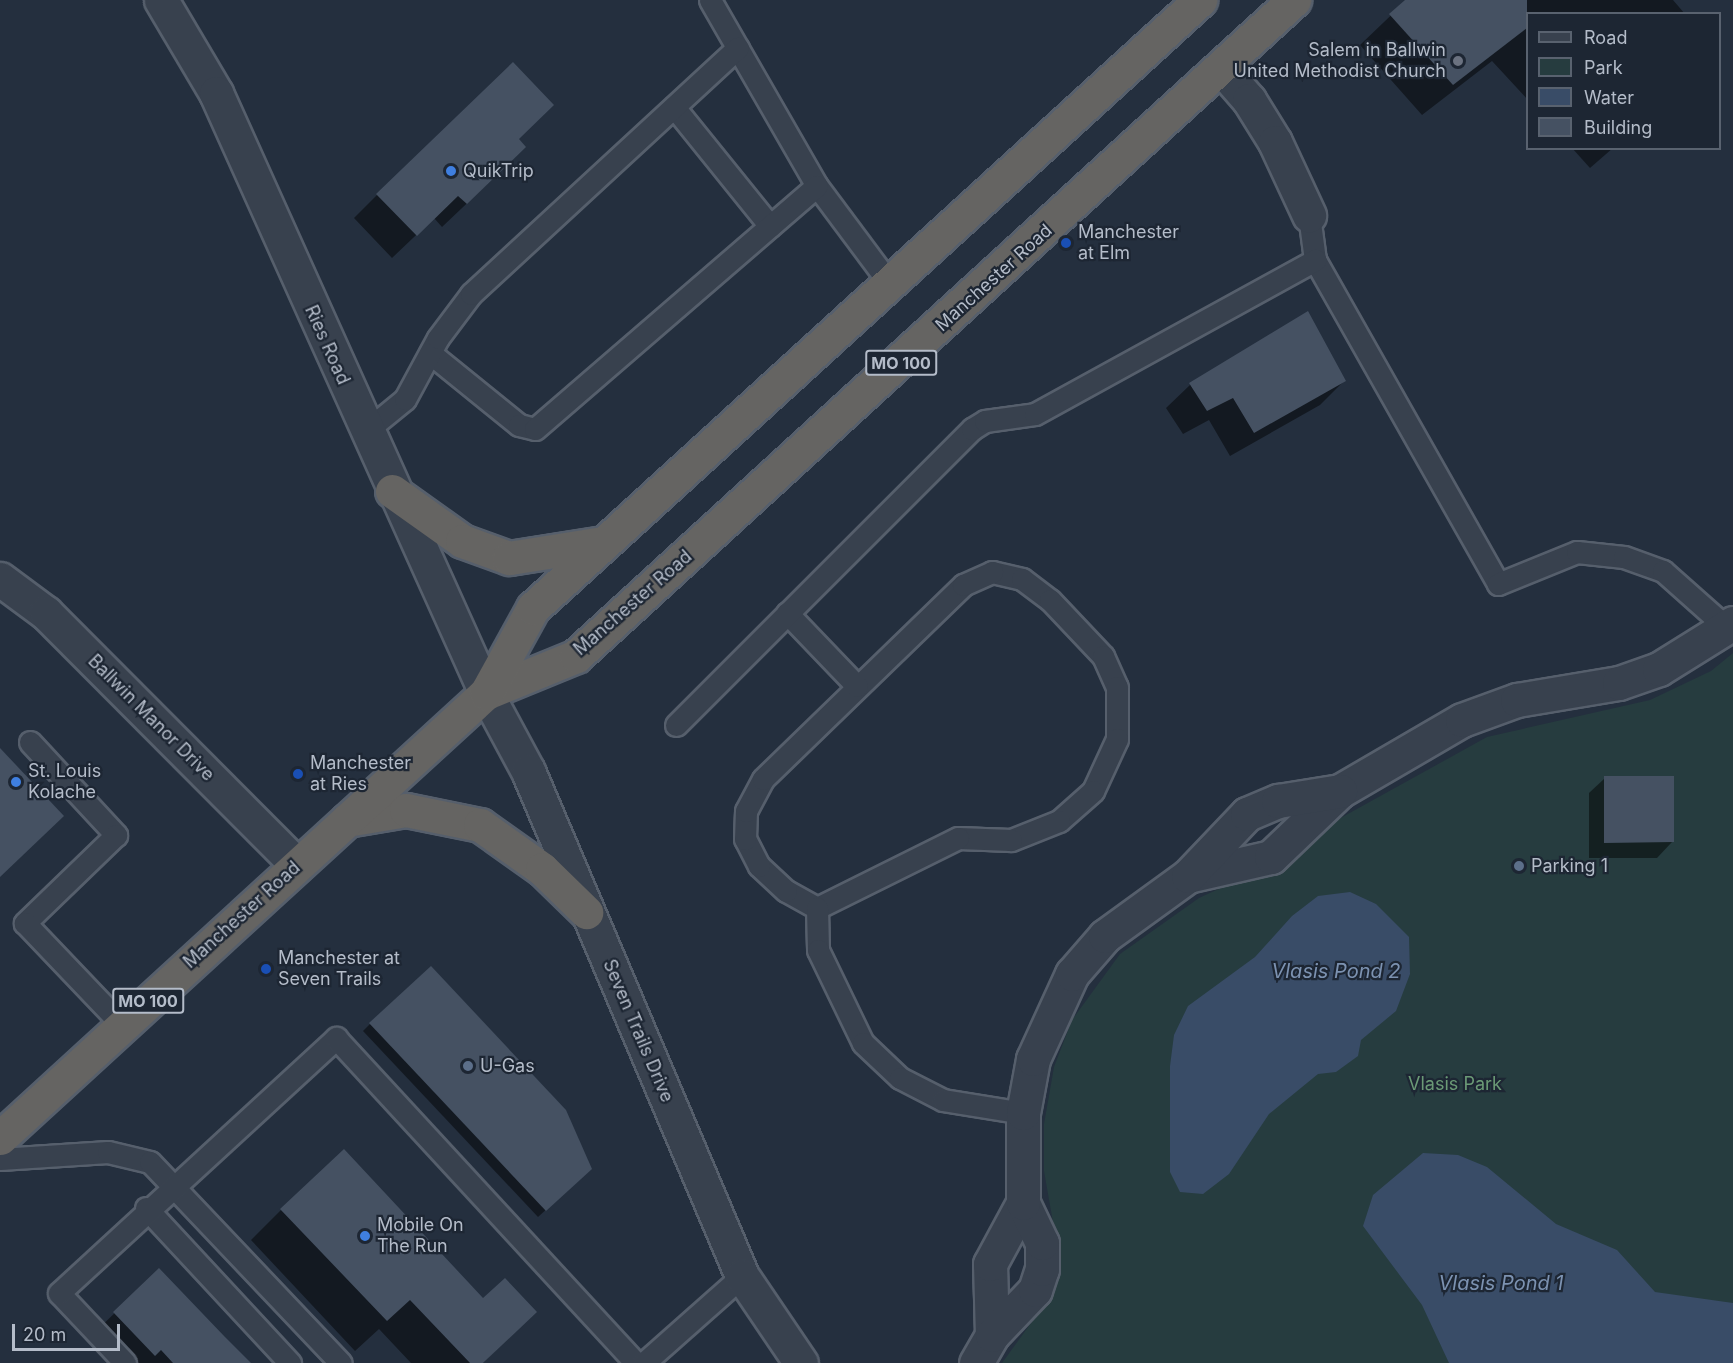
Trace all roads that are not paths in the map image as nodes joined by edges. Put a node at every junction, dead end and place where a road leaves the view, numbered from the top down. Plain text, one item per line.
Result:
1 (161, 0) edge
2 (710, 0) edge
3 (1200, 0) edge
4 (1294, 0) edge
5 (738, 48) junction
6 (1221, 68) junction
7 (674, 107) junction
8 (817, 186) junction
9 (1309, 215) joint
10 (770, 226) junction
11 (1315, 260) junction
12 (890, 284) junction
13 (430, 353) junction
14 (366, 431) junction
15 (392, 491) junction
16 (606, 542) junction
17 (0, 579) edge
18 (787, 613) junction
19 (1730, 625) edge
20 (857, 687) junction
21 (486, 693) junction
22 (676, 725) dead end
23 (30, 742) dead end
24 (1340, 790) junction
25 (347, 820) junction
26 (297, 865) junction
27 (1188, 876) junction
28 (817, 908) junction
29 (586, 912) junction
30 (123, 1025) junction
31 (1023, 1113) junction
32 (0, 1138) edge
33 (0, 1159) edge
34 (174, 1182) junction
35 (1023, 1203) junction
36 (146, 1208) junction
37 (742, 1276) junction
38 (992, 1335) junction
39 (125, 1363) edge
40 (290, 1363) edge
41 (341, 1363) edge
42 (636, 1363) edge
43 (644, 1363) edge
44 (801, 1363) edge
45 (976, 1363) edge

1 - 14 street, Ries Road
2 - 5 lane
3 - 12 highway, Manchester Road / MO 100
4 - 6 highway, Manchester Road / MO 100
5 - 7 lane
5 - 8 lane
6 - 9 street
6 - 21 highway, Manchester Road / MO 100
7 - 10 lane
7 - 13 lane
8 - 10 lane
8 - 12 lane
9 - 11 lane
10 - 13 lane
11 - 18 lane
11 - 19 lane
12 - 16 highway, Manchester Road / MO 100
13 - 14 lane
14 - 15 street, Ries Road
15 - 16 highway
15 - 21 street, Ries Road
16 - 21 highway, Manchester Road / MO 100
17 - 26 street, Ballwin Manor Drive
18 - 20 lane
18 - 22 lane
19 - 24 street
20 - 28 lane
20 - 28 lane
21 - 25 highway, Manchester Road / MO 100
21 - 29 street, Seven Trails Drive
23 - 30 lane
24 - 27 street
24 - 27 street
25 - 26 highway, Manchester Road / MO 100
25 - 29 highway
26 - 30 highway, Manchester Road / MO 100
27 - 31 street
28 - 31 lane
29 - 37 street, Seven Trails Drive
30 - 32 highway, Manchester Road / MO 100
31 - 35 street
33 - 34 lane
34 - 36 lane
34 - 41 lane
34 - 42 lane
35 - 38 street
35 - 38 street
36 - 39 lane
36 - 40 lane
37 - 43 lane
37 - 44 street, Seven Trails Drive
38 - 45 street

